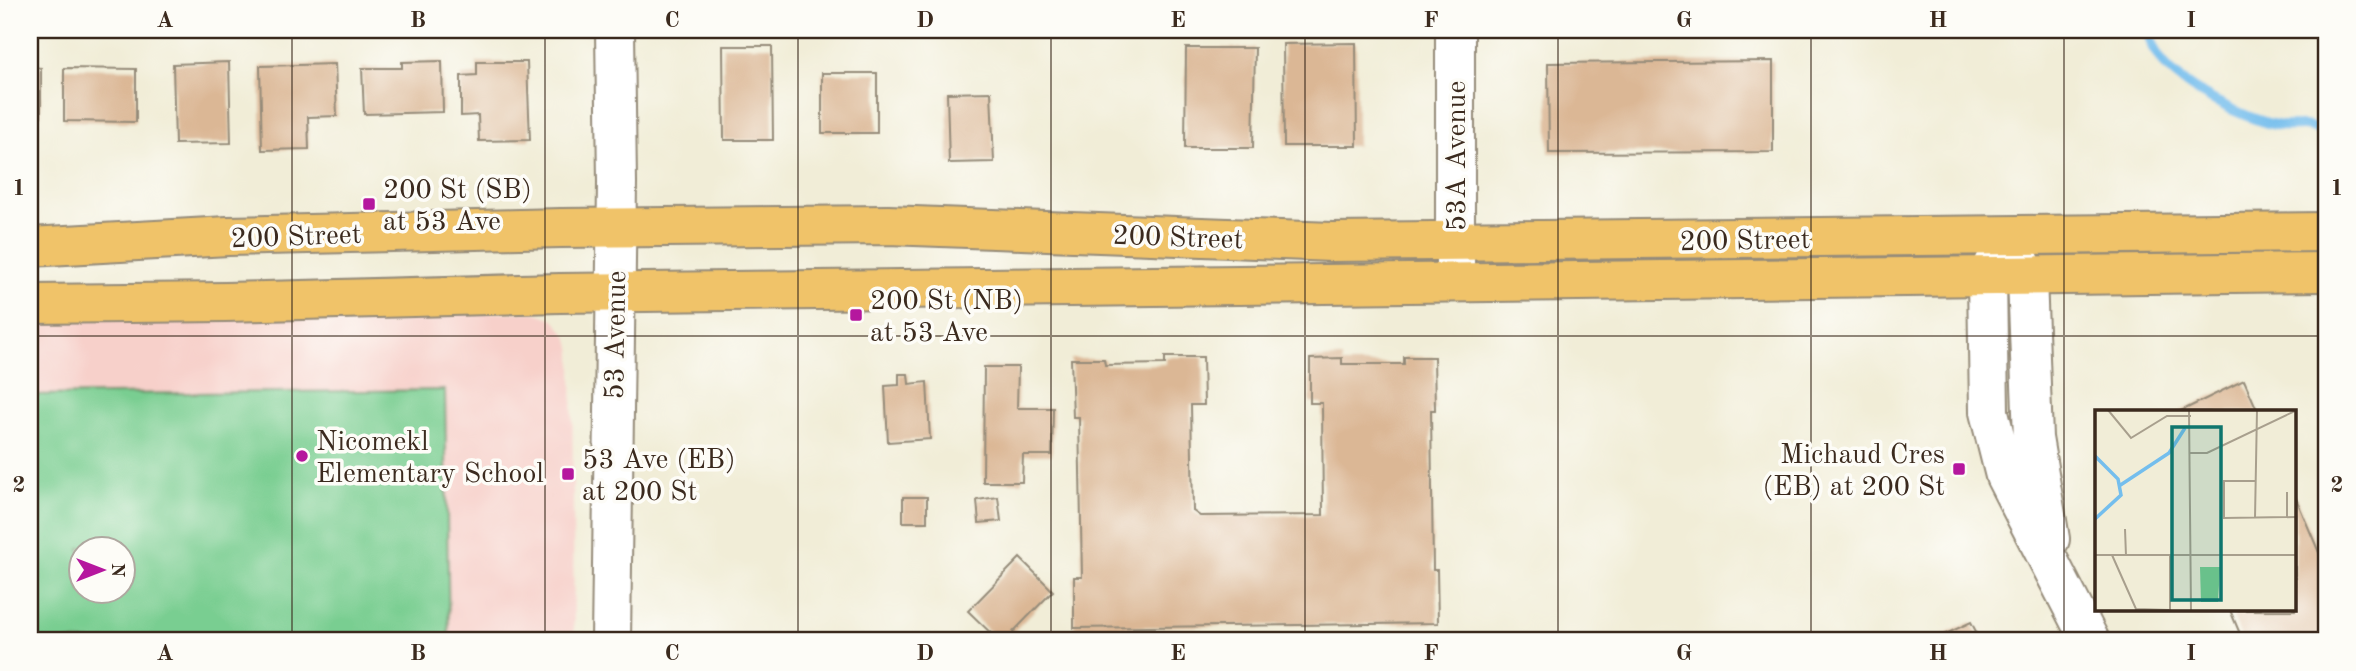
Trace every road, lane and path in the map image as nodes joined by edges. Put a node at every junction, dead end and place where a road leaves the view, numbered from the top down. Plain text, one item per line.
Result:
1 (615, 30) edge
2 (1455, 30) edge
3 (616, 228) junction
4 (2326, 232) edge
5 (2010, 236) junction
6 (1455, 242) junction
7 (30, 247) edge
8 (2326, 272) edge
9 (2027, 276) junction
10 (1987, 277) junction
11 (1455, 282) junction
12 (615, 292) junction
13 (30, 304) edge
14 (2055, 572) junction
15 (611, 641) edge
16 (2090, 641) edge

1 - 3 street, 53 Avenue
2 - 6 street, 53A Avenue
3 - 6 main road, 200 Street
3 - 7 main road, 200 Street
3 - 12 street, 53 Avenue
4 - 5 main road, 200 Street
5 - 6 main road, 200 Street
5 - 9 street
5 - 10 street
6 - 11 street, 53A Avenue
8 - 9 main road, 200 Street
9 - 10 main road, 200 Street
9 - 14 street
10 - 11 main road, 200 Street
10 - 14 street
11 - 12 main road, 200 Street
12 - 13 main road, 200 Street
12 - 15 street, 53 Avenue
14 - 16 street

